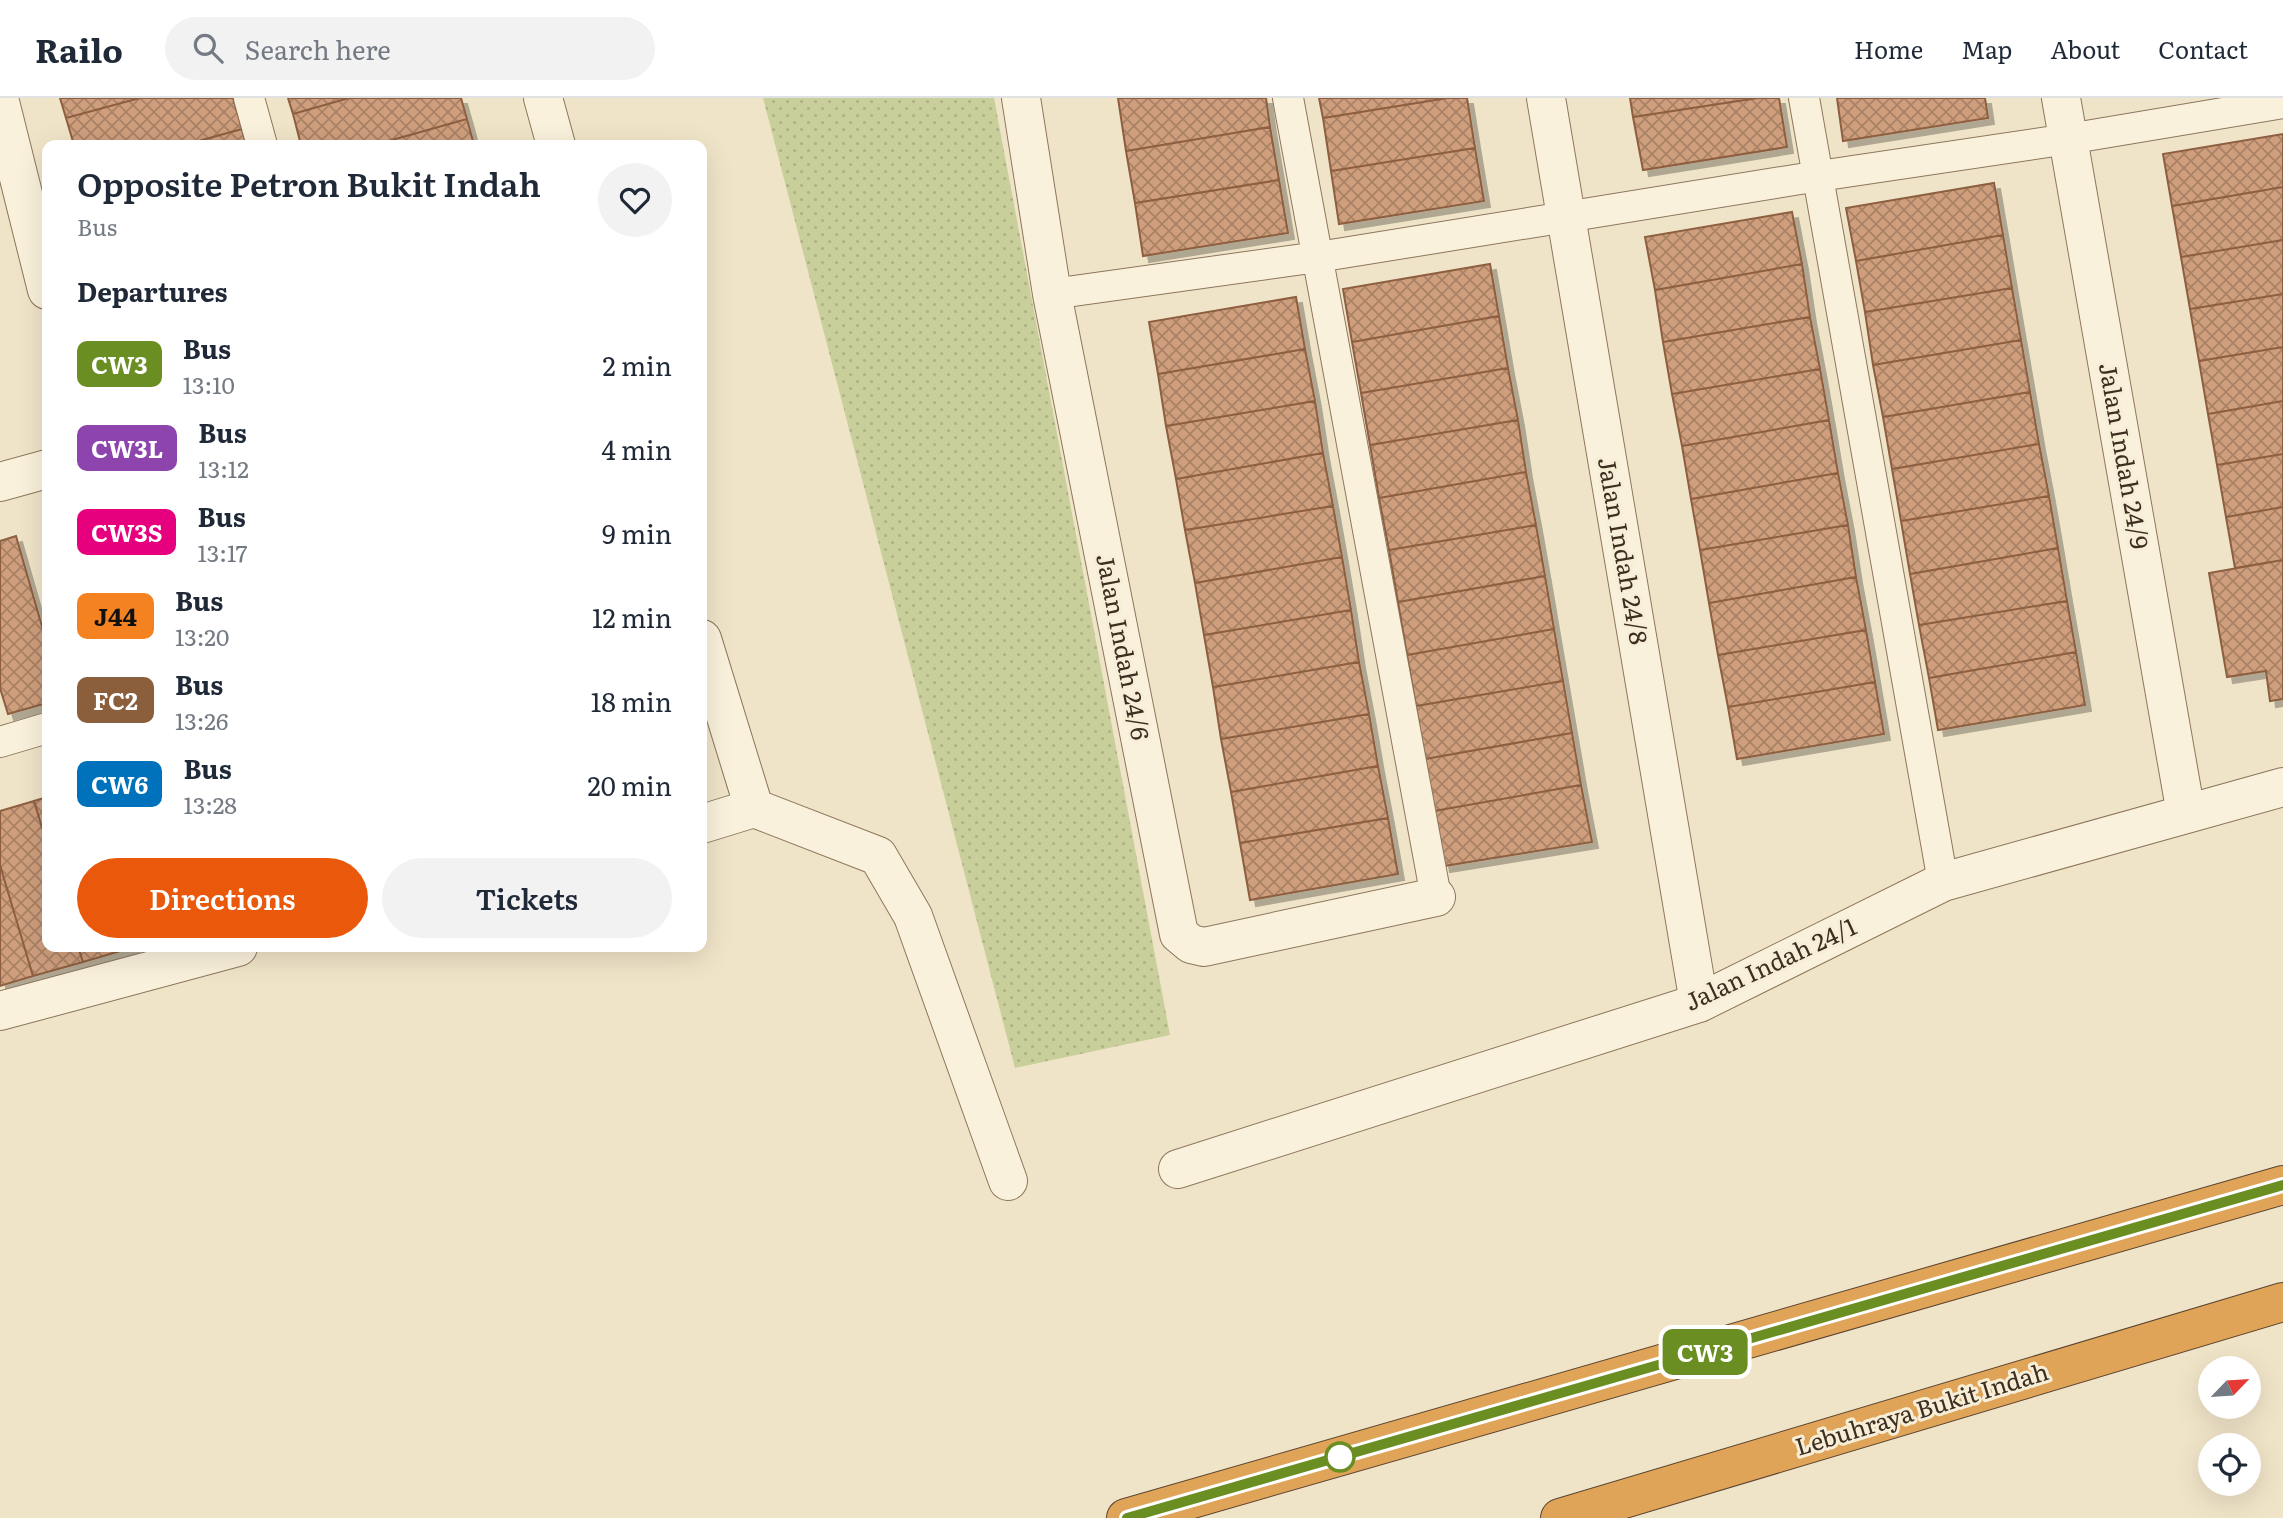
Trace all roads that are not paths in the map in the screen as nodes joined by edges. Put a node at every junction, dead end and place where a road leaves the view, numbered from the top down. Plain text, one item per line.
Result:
1 (249, 98) edge
2 (543, 98) edge
3 (1021, 98) edge
4 (1288, 98) edge
5 (1546, 98) edge
6 (1804, 98) edge
7 (2062, 98) edge
8 (0, 102) edge
9 (2283, 103) edge
10 (2068, 139) junction
11 (261, 140) edge
12 (555, 140) edge
13 (1819, 176) junction
14 (9, 178) edge
15 (1566, 216) junction
16 (1318, 257) junction
17 (42, 275) edge
18 (1052, 294) junction
19 (42, 470) edge
20 (0, 482) edge
21 (707, 655) edge
22 (42, 729) edge
23 (0, 742) edge
24 (2283, 787) edge
25 (754, 808) junction
26 (2186, 814) junction
27 (707, 822) edge
28 (1942, 882) junction
29 (1436, 897) joint
30 (212, 952) edge
31 (1699, 1003) junction
32 (0, 1011) edge
33 (1178, 1168) dead end
34 (1008, 1181) dead end
35 (2283, 1185) edge
36 (2283, 1302) edge
37 (1126, 1518) edge
38 (1560, 1518) edge

1 - 11 lane
2 - 12 street
3 - 18 street, Jalan Indah 24/6
4 - 16 lane
5 - 15 street, Jalan Indah 24/8
6 - 13 lane
7 - 10 street, Jalan Indah 24/9
8 - 14 street
9 - 10 lane
10 - 13 lane
10 - 26 street, Jalan Indah 24/9
13 - 15 lane
13 - 28 lane
14 - 17 street
15 - 16 lane
15 - 31 street, Jalan Indah 24/8
16 - 18 lane
16 - 29 lane
18 - 29 street, Jalan Indah 24/6
19 - 20 street
21 - 25 street
22 - 23 lane
24 - 26 street, Jalan Indah 24/1
25 - 27 street
25 - 34 street
26 - 28 street, Jalan Indah 24/1
28 - 31 street, Jalan Indah 24/1
30 - 32 street
31 - 33 street, Jalan Indah 24/1
35 - 37 highway
36 - 38 highway, Lebuhraya Bukit Indah

